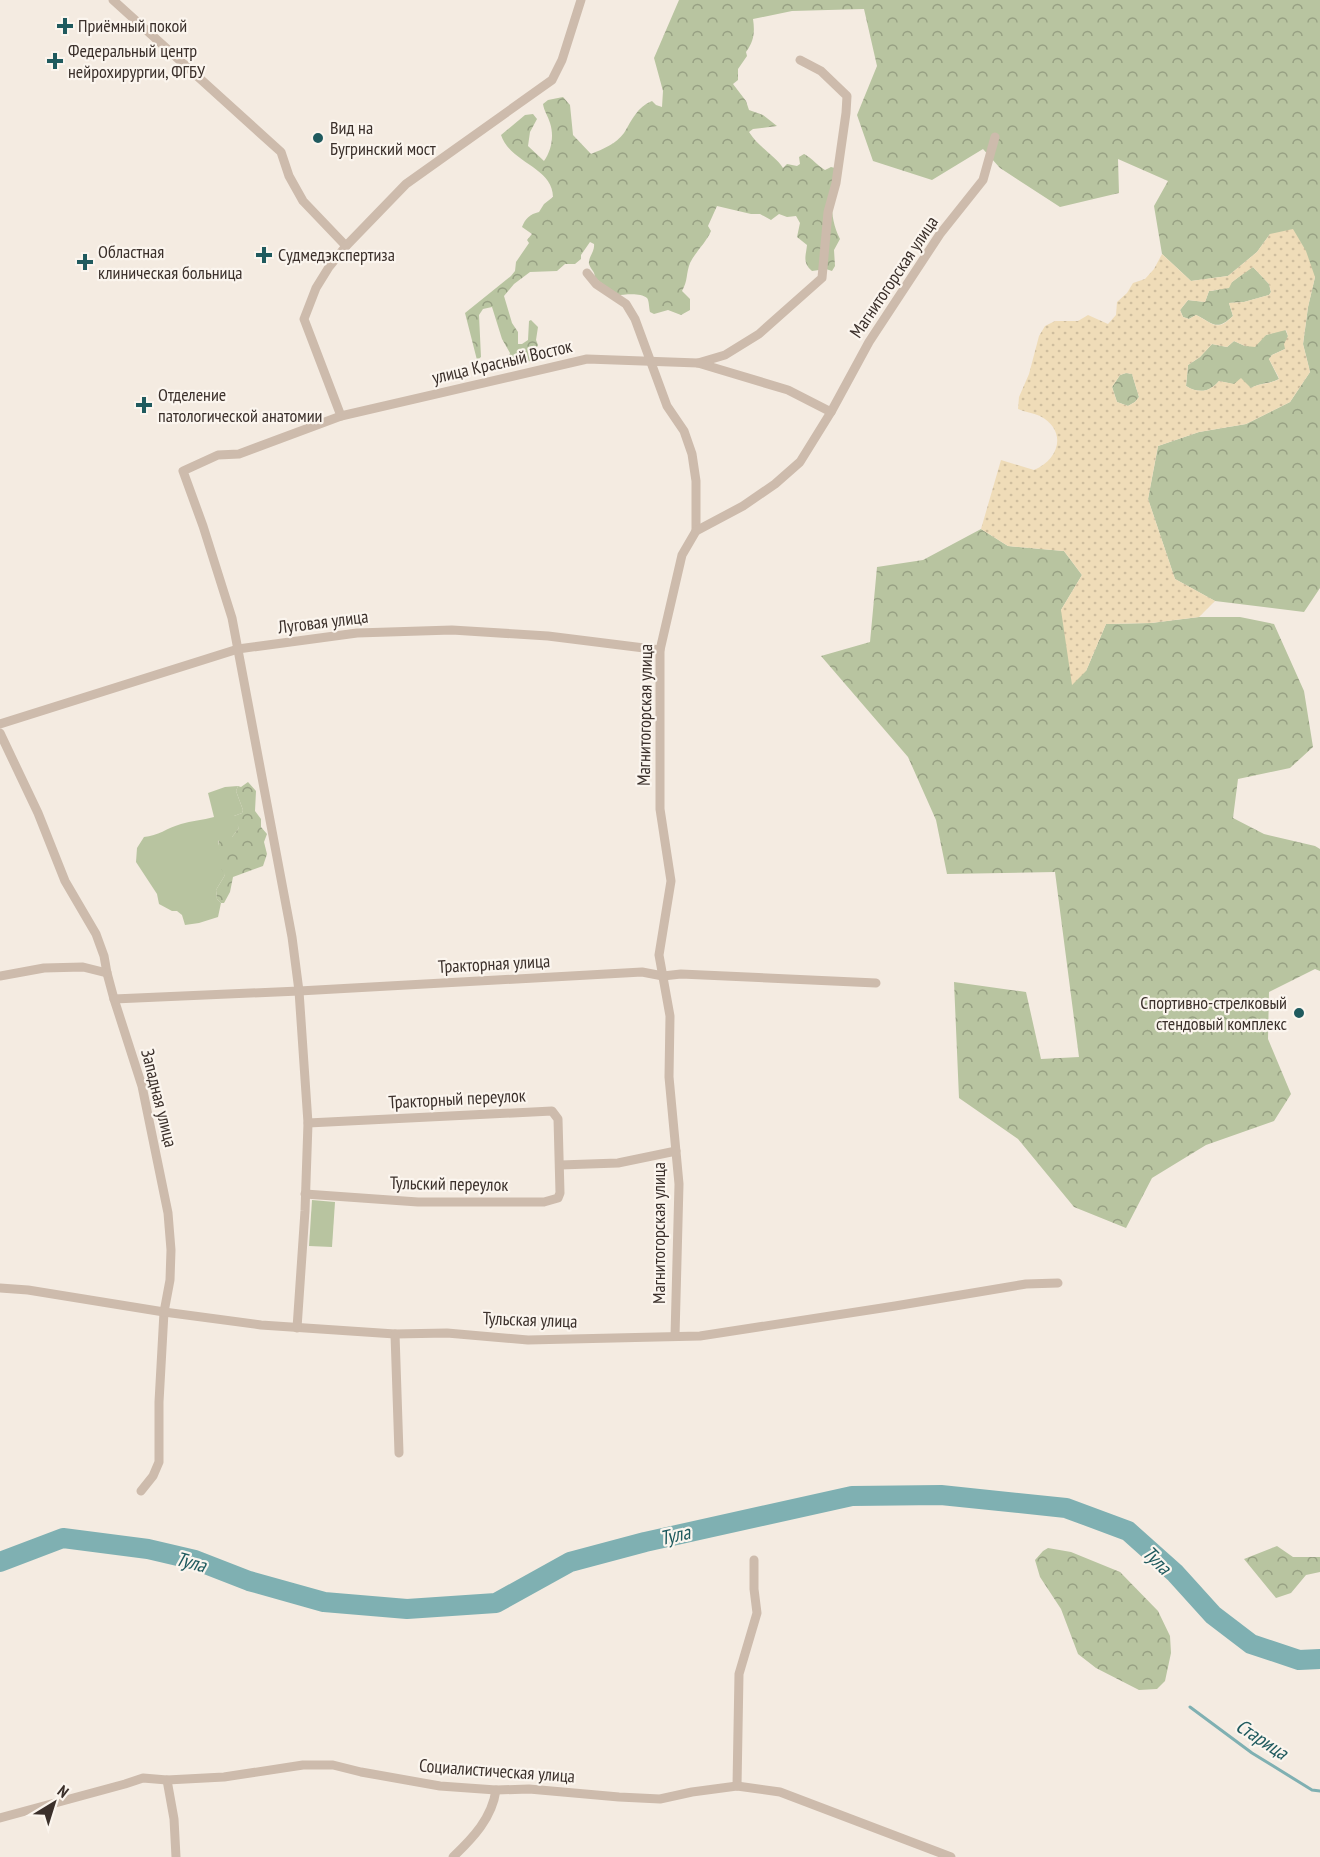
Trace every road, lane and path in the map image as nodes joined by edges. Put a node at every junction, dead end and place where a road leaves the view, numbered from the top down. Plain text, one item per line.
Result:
1 (112, 0) edge
2 (580, 0) edge
3 (800, 60) dead end
4 (995, 137) dead end
5 (346, 246) junction
6 (587, 273) dead end
7 (649, 361) junction
8 (698, 363) junction
9 (831, 412) junction
10 (341, 416) junction
11 (696, 531) junction
12 (238, 649) junction
13 (660, 650) junction
14 (0, 724) edge
15 (0, 733) edge
16 (106, 973) junction
17 (0, 976) edge
18 (663, 976) junction
19 (876, 983) dead end
20 (299, 992) junction
21 (114, 999) junction
22 (308, 1123) junction
23 (676, 1151) junction
24 (560, 1165) junction
25 (305, 1194) junction
26 (1058, 1283) dead end
27 (0, 1288) edge
28 (164, 1312) junction
29 (297, 1328) junction
30 (395, 1334) junction
31 (675, 1336) junction
32 (399, 1453) dead end
33 (141, 1491) dead end
34 (754, 1560) dead end
35 (167, 1780) junction
36 (737, 1786) junction
37 (496, 1790) junction
38 (0, 1818) edge
39 (176, 1857) edge
40 (453, 1857) edge
41 (951, 1857) edge

1 - 5 street
2 - 5 street
3 - 8 street
4 - 9 street, Магнитогорская улица
5 - 10 street
6 - 7 street
7 - 8 street, улица Красный Восток
7 - 10 street, улица Красный Восток
7 - 11 street
8 - 9 street, улица Красный Восток
9 - 11 street, Магнитогорская улица
10 - 12 street, улица Красный Восток
11 - 13 street, Магнитогорская улица
12 - 13 street, Луговая улица
12 - 14 street, Луговая улица
12 - 20 street
13 - 18 street, Магнитогорская улица
15 - 16 street, Западная улица
16 - 17 street
16 - 21 street, Западная улица
18 - 19 street, Тракторная улица
18 - 20 street, Тракторная улица
18 - 23 street, Магнитогорская улица
20 - 21 street, Тракторная улица
20 - 22 street
21 - 28 street, Западная улица
22 - 24 street, Тракторный переулок
22 - 25 street
23 - 24 street
23 - 31 street, Магнитогорская улица
24 - 25 street, Тульский переулок
25 - 29 street
26 - 31 street, Тульская улица
27 - 28 street, Тульская улица
28 - 29 street, Тульская улица
28 - 33 street, Западная улица
29 - 30 street, Тульская улица
30 - 31 street, Тульская улица
30 - 32 street
34 - 36 street
35 - 37 street, Социалистическая улица
35 - 38 street, Социалистическая улица
35 - 39 street
36 - 37 street, Социалистическая улица
36 - 41 street, Социалистическая улица
37 - 40 street

